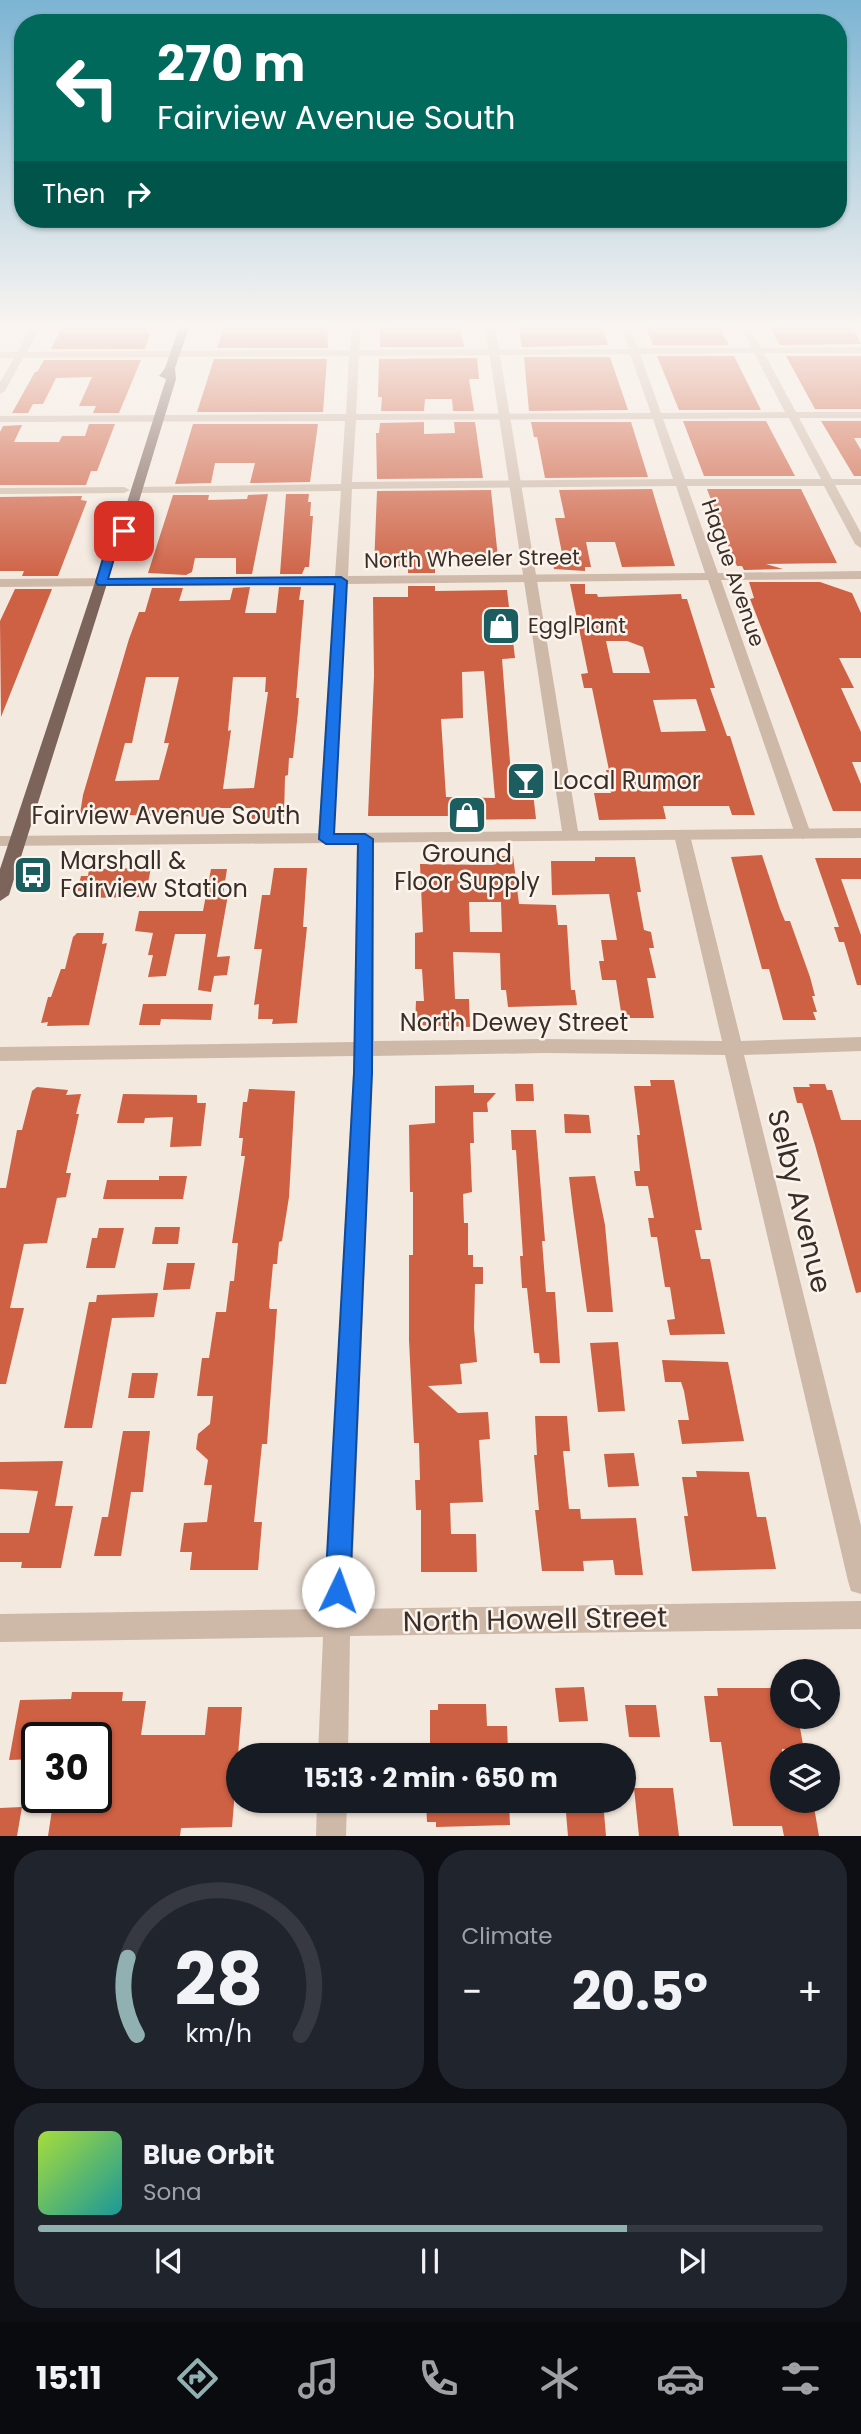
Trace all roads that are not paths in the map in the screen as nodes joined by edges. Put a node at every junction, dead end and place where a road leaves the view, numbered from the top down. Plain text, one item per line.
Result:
1 (157, 411) edge
2 (351, 411) edge
3 (504, 411) edge
4 (653, 411) edge
5 (789, 411) edge
6 (861, 415) edge
7 (655, 416) junction
8 (792, 416) junction
9 (505, 417) junction
10 (351, 418) junction
11 (0, 419) edge
12 (153, 419) junction
13 (828, 482) junction
14 (861, 482) edge
15 (515, 483) junction
16 (681, 483) junction
17 (346, 487) junction
18 (130, 490) junction
19 (0, 491) edge
20 (861, 544) edge
21 (861, 575) edge
22 (713, 576) junction
23 (530, 577) junction
24 (341, 581) junction
25 (102, 582) junction
26 (0, 583) edge
27 (803, 834) junction
28 (861, 834) edge
29 (682, 835) junction
30 (571, 836) junction
31 (326, 839) junction
32 (365, 839) junction
33 (0, 841) edge
34 (18, 841) junction
35 (0, 895) edge
36 (861, 1044) edge
37 (363, 1048) junction
38 (733, 1048) junction
39 (0, 1054) edge
40 (861, 1581) edge
41 (861, 1615) edge
42 (337, 1621) junction
43 (0, 1628) edge
44 (333, 1743) edge
45 (332, 1813) edge
46 (331, 1836) edge

1 - 12 main road
2 - 10 street
3 - 9 street
4 - 7 street, Hague Avenue
5 - 8 street
6 - 8 street
7 - 8 street
7 - 9 street
7 - 16 street, Hague Avenue
8 - 13 street
9 - 10 street
9 - 15 street
10 - 12 street
10 - 17 street
11 - 12 street
12 - 18 main road
13 - 14 street
13 - 16 street
13 - 20 street
15 - 16 street
15 - 17 street
15 - 23 street
16 - 22 street, Hague Avenue
17 - 18 street
17 - 24 street
18 - 19 street
18 - 25 main road
21 - 22 street, North Wheeler Street
22 - 23 street, North Wheeler Street
22 - 27 street, Hague Avenue
23 - 24 street, North Wheeler Street
23 - 30 street
24 - 25 street, North Wheeler Street
24 - 31 street
25 - 26 street, North Wheeler Street
25 - 34 main road
27 - 28 street, Fairview Avenue South
27 - 29 street, Fairview Avenue South
29 - 30 street, Fairview Avenue South
29 - 38 street, Selby Avenue
30 - 32 street, Fairview Avenue South
31 - 32 street, Fairview Avenue South
31 - 34 street, Fairview Avenue South
32 - 37 street
33 - 34 street, Fairview Avenue South
34 - 35 main road
36 - 38 street, North Dewey Street
37 - 38 street, North Dewey Street
37 - 39 street, North Dewey Street
37 - 42 street
38 - 40 street, Selby Avenue
41 - 42 street, North Howell Street
42 - 43 street, North Howell Street
42 - 44 street
45 - 46 street

